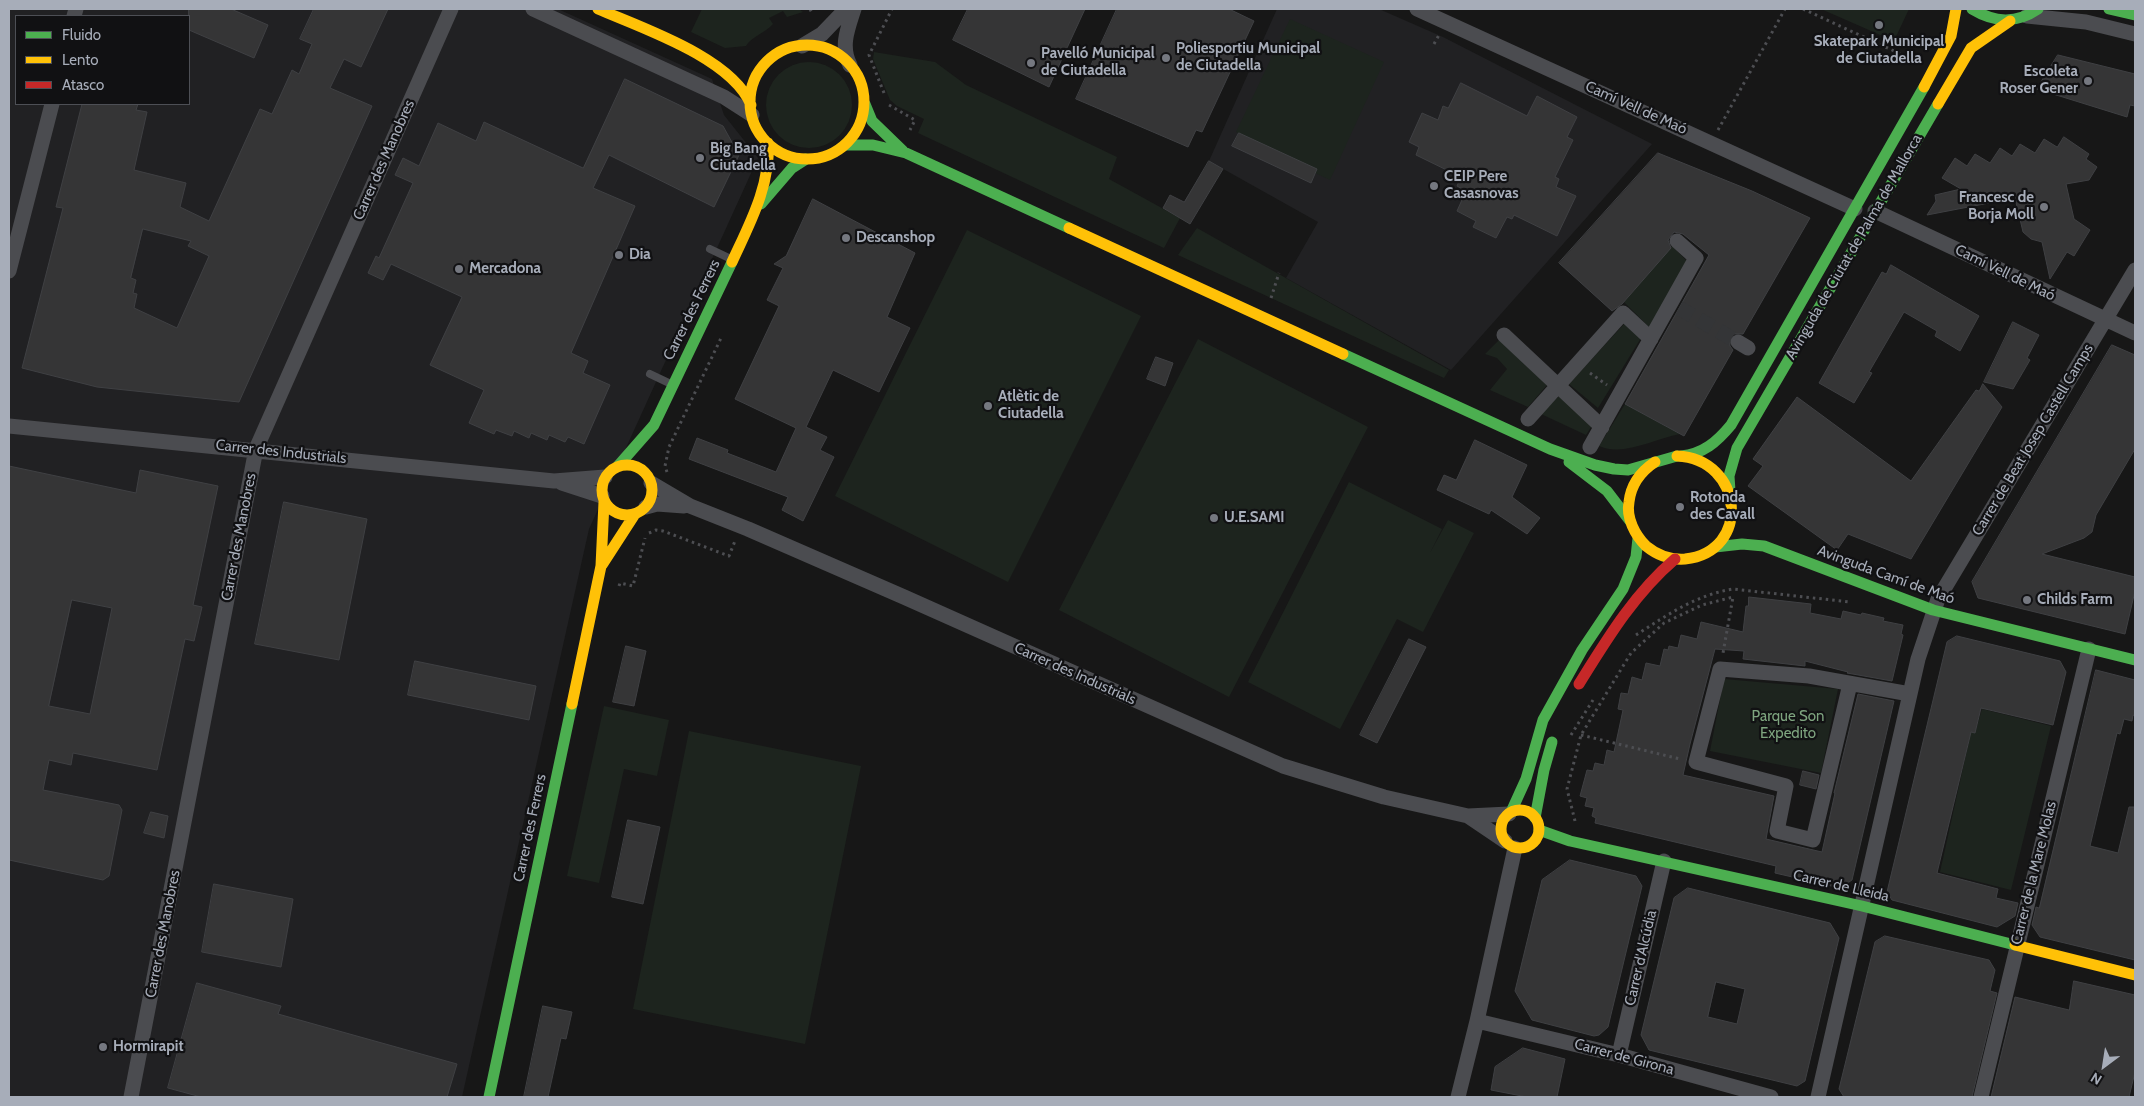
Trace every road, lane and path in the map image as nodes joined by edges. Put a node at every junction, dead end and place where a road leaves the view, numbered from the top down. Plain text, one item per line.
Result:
1 (451, 9) edge
2 (533, 9) edge
3 (598, 9) edge
4 (846, 9) edge
5 (854, 9) edge
6 (892, 9) edge
7 (1418, 9) edge
8 (1785, 9) edge
9 (1803, 9) edge
10 (1956, 9) edge
11 (1972, 9) edge
12 (2109, 9) edge
13 (2032, 12) edge
14 (2135, 15) edge
15 (2010, 21) junction
16 (2135, 34) edge
17 (802, 46) junction
18 (698, 55) junction
19 (1918, 62) dead end
20 (765, 64) junction
21 (735, 65) dead end
22 (850, 65) junction
23 (750, 68) dead end
24 (885, 97) dead end
25 (864, 104) junction
26 (887, 104) dead end
27 (52, 105) edge
28 (751, 110) junction
29 (1714, 137) dead end
30 (768, 143) junction
31 (846, 145) junction
32 (903, 150) junction
33 (806, 159) junction
34 (757, 209) junction
35 (1855, 209) junction
36 (1875, 211) junction
37 (1677, 240) dead end
38 (710, 249) dead end
39 (733, 259) junction
40 (2135, 270) edge
41 (9, 271) edge
42 (1279, 273) dead end
43 (1270, 301) dead end
44 (2105, 319) junction
45 (724, 331) dead end
46 (2135, 333) edge
47 (1504, 335) dead end
48 (1651, 339) junction
49 (1577, 364) junction
50 (650, 374) dead end
51 (673, 385) junction
52 (1558, 386) junction
53 (1620, 394) junction
54 (1528, 419) dead end
55 (654, 425) junction
56 (9, 426) edge
57 (1602, 427) junction
58 (652, 442) dead end
59 (1590, 447) dead end
60 (256, 449) junction
61 (1550, 449) junction
62 (1679, 456) junction
63 (650, 460) dead end
64 (1655, 462) junction
65 (618, 466) junction
66 (605, 477) junction
67 (669, 477) dead end
68 (650, 480) junction
69 (554, 481) junction
70 (1730, 491) junction
71 (603, 499) junction
72 (690, 506) junction
73 (640, 511) junction
74 (1630, 521) junction
75 (741, 526) junction
76 (1638, 538) junction
77 (1715, 547) junction
78 (1675, 559) junction
79 (601, 566) junction
80 (617, 595) dead end
81 (1856, 603) dead end
82 (1933, 610) junction
83 (1636, 631) dead end
84 (2089, 649) junction
85 (2135, 660) edge
86 (1720, 669) junction
87 (1850, 684) junction
88 (1574, 693) dead end
89 (1910, 694) junction
90 (1596, 695) dead end
91 (1557, 727) dead end
92 (1581, 735) junction
93 (1568, 742) dead end
94 (1696, 762) junction
95 (1510, 813) junction
96 (1468, 816) junction
97 (1535, 818) junction
98 (1539, 830) junction
99 (1570, 841) junction
100 (1510, 844) junction
101 (1664, 861) junction
102 (1862, 906) junction
103 (2016, 945) junction
104 (2135, 975) edge
105 (1477, 1021) junction
106 (1619, 1055) junction
107 (131, 1097) edge
108 (489, 1097) edge
109 (1458, 1097) edge
110 (1771, 1097) edge
111 (1818, 1097) edge
112 (1981, 1097) edge

1 - 60 street, Carrer des Manobres
2 - 28 street
3 - 18 street
4 - 17 street
5 - 22 street
6 - 24 path
7 - 35 street, Camí Vell de Maó
8 - 29 path
9 - 19 path
10 - 35 street, Avinguda de Ciutat de Palma de Mallorca
11 - 15 street
12 - 14 street
13 - 15 street
13 - 16 street
15 - 36 street, Avinguda de Ciutat de Palma de Mallorca
17 - 20 street
17 - 22 street
18 - 21 street
18 - 28 street
20 - 23 street
20 - 28 street
22 - 25 street
25 - 31 street
25 - 32 street
26 - 32 path
27 - 41 street
28 - 30 street
30 - 33 street
30 - 34 street, Carrer des Ferrers
31 - 32 street
31 - 33 street
32 - 61 street
33 - 34 street, Carrer des Ferrers
34 - 39 street, Carrer des Ferrers
35 - 62 street, Avinguda de Ciutat de Palma de Mallorca
36 - 44 street, Camí Vell de Maó
36 - 70 street, Avinguda de Ciutat de Palma de Mallorca
37 - 48 street
38 - 39 lane
39 - 51 street, Carrer des Ferrers
40 - 44 street, Carrer de Beat Josep Castell Camps
42 - 43 path
44 - 46 street, Camí Vell de Maó
44 - 82 street, Carrer de Beat Josep Castell Camps
45 - 67 path
47 - 52 street
48 - 49 street
48 - 53 street
49 - 52 street
49 - 53 path
50 - 51 lane
51 - 55 street, Carrer des Ferrers
52 - 54 street
52 - 57 street
53 - 57 street
55 - 58 street, Carrer des Ferrers
55 - 65 street, Carrer des Ferrers
56 - 60 street, Carrer des Industrials
57 - 59 street
60 - 69 street, Carrer des Industrials
60 - 107 street, Carrer des Manobres
61 - 64 street
61 - 74 street
62 - 64 street
62 - 70 street
63 - 68 street
64 - 74 street
65 - 66 street
65 - 68 street
66 - 69 street, Carrer des Industrials
66 - 71 street
68 - 72 street, Carrer des Industrials
68 - 73 street
69 - 71 street, Carrer des Industrials
70 - 77 street
71 - 73 street
71 - 79 street, Carrer des Ferrers
72 - 73 street, Carrer des Industrials
72 - 75 street, Carrer des Industrials
73 - 79 street, Carrer des Ferrers
74 - 76 street
75 - 80 path
75 - 96 street, Carrer des Industrials
76 - 78 street
76 - 95 street
77 - 78 street
77 - 82 street, Avinguda Camí de Maó
78 - 88 street
79 - 108 street, Carrer des Ferrers
81 - 83 path
82 - 84 street, Avinguda Camí de Maó
82 - 89 street, Carrer de Beat Josep Castell Camps
84 - 85 street, Avinguda Camí de Maó
84 - 103 street, Carrer de la Mare Molas
86 - 87 street
86 - 92 path
86 - 94 street
87 - 89 street
87 - 94 street
89 - 102 street, Carrer de Beat Josep Castell Camps
90 - 93 path
91 - 97 street
92 - 94 path
92 - 99 path
95 - 96 street, Carrer des Industrials
95 - 97 street
95 - 100 street
96 - 100 street, Carrer des Industrials
97 - 98 street
98 - 99 street, Carrer de Lleida
98 - 100 street
99 - 101 street, Carrer de Lleida
100 - 105 street
101 - 102 street, Carrer de Lleida
101 - 106 street, Carrer d'Alcúdia
102 - 103 street, Carrer de Lleida
102 - 111 street, Carrer de Beat Josep Castell Camps
103 - 104 street, Carrer de Lleida
103 - 112 street, Carrer de la Mare Molas
105 - 106 street, Carrer de Girona
105 - 109 street
106 - 110 street, Carrer de Girona

